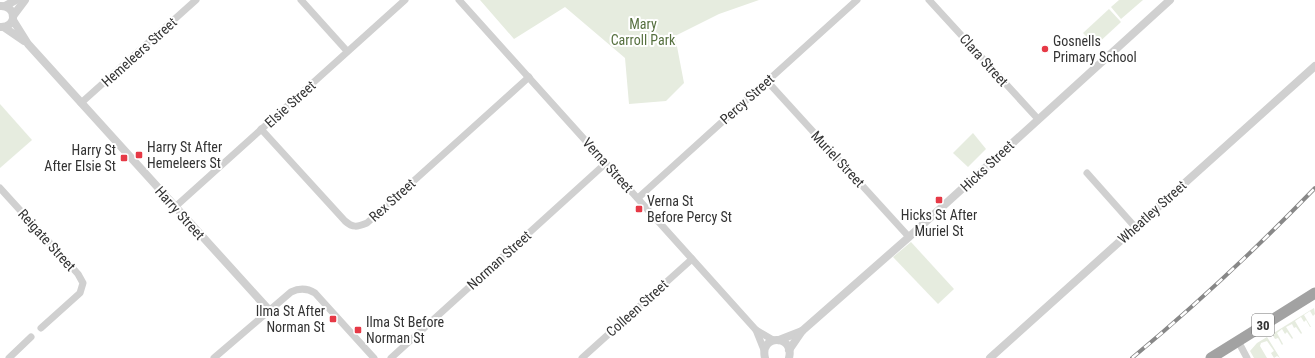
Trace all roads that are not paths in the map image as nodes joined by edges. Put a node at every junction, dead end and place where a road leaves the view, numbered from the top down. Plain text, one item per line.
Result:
1 (16, 0) edge
2 (25, 0) edge
3 (196, 0) edge
4 (301, 0) edge
5 (405, 0) edge
6 (459, 0) edge
7 (857, 0) edge
8 (929, 0) edge
9 (1166, 1) edge
10 (1, 6) edge
11 (13, 18) junction
12 (2, 27) edge
13 (28, 44) junction
14 (348, 52) junction
15 (1315, 66) edge
16 (529, 77) junction
17 (767, 80) junction
18 (81, 103) junction
19 (1038, 119) junction
20 (261, 129) junction
21 (606, 163) junction
22 (1087, 173) dead end
23 (0, 188) edge
24 (638, 198) junction
25 (175, 207) junction
26 (1135, 227) junction
27 (909, 237) junction
28 (692, 259) junction
29 (1315, 293) edge
30 (268, 310) junction
31 (41, 328) dead end
32 (756, 330) junction
33 (802, 331) junction
34 (32, 337) dead end
35 (776, 340) junction
36 (1238, 341) junction
37 (789, 354) edge
38 (764, 356) edge
39 (10, 358) edge
40 (214, 358) edge
41 (374, 358) edge
42 (392, 358) edge
43 (582, 358) edge
44 (990, 358) edge
45 (1211, 358) edge
46 (1248, 358) edge

1 - 10 street
2 - 11 street
3 - 18 street, Hemeleers Street
4 - 14 street
5 - 14 street, Elsie Street
6 - 16 street, Verna Street
7 - 17 street, Percy Street
8 - 19 street, Clara Street
9 - 19 street, Hicks Street
10 - 11 street, Harry Street
11 - 12 street
11 - 13 street, Harry Street
12 - 13 street, Harry Street
13 - 18 street, Harry Street
14 - 20 street, Elsie Street
15 - 26 street, Wheatley Street
16 - 20 street, Rex Street
16 - 21 street, Verna Street
17 - 24 street, Percy Street
17 - 27 street, Muriel Street
18 - 25 street, Harry Street
19 - 27 street, Hicks Street
20 - 25 street, Elsie Street
21 - 24 street, Verna Street
21 - 42 street, Norman Street
22 - 26 street
23 - 31 street, Reigate Street
24 - 28 street, Verna Street
25 - 30 street, Harry Street
26 - 44 street, Wheatley Street
27 - 33 street, Hicks Street
28 - 32 street, Verna Street
28 - 43 street, Colleen Street
29 - 36 highway, 30
30 - 40 street
30 - 41 street
32 - 35 street, Verna Street
32 - 38 street, Verna Street
33 - 35 street, Hicks Street
33 - 37 street, Hicks Street
34 - 39 street
35 - 37 street
35 - 38 street
36 - 45 highway, 30
36 - 46 street

